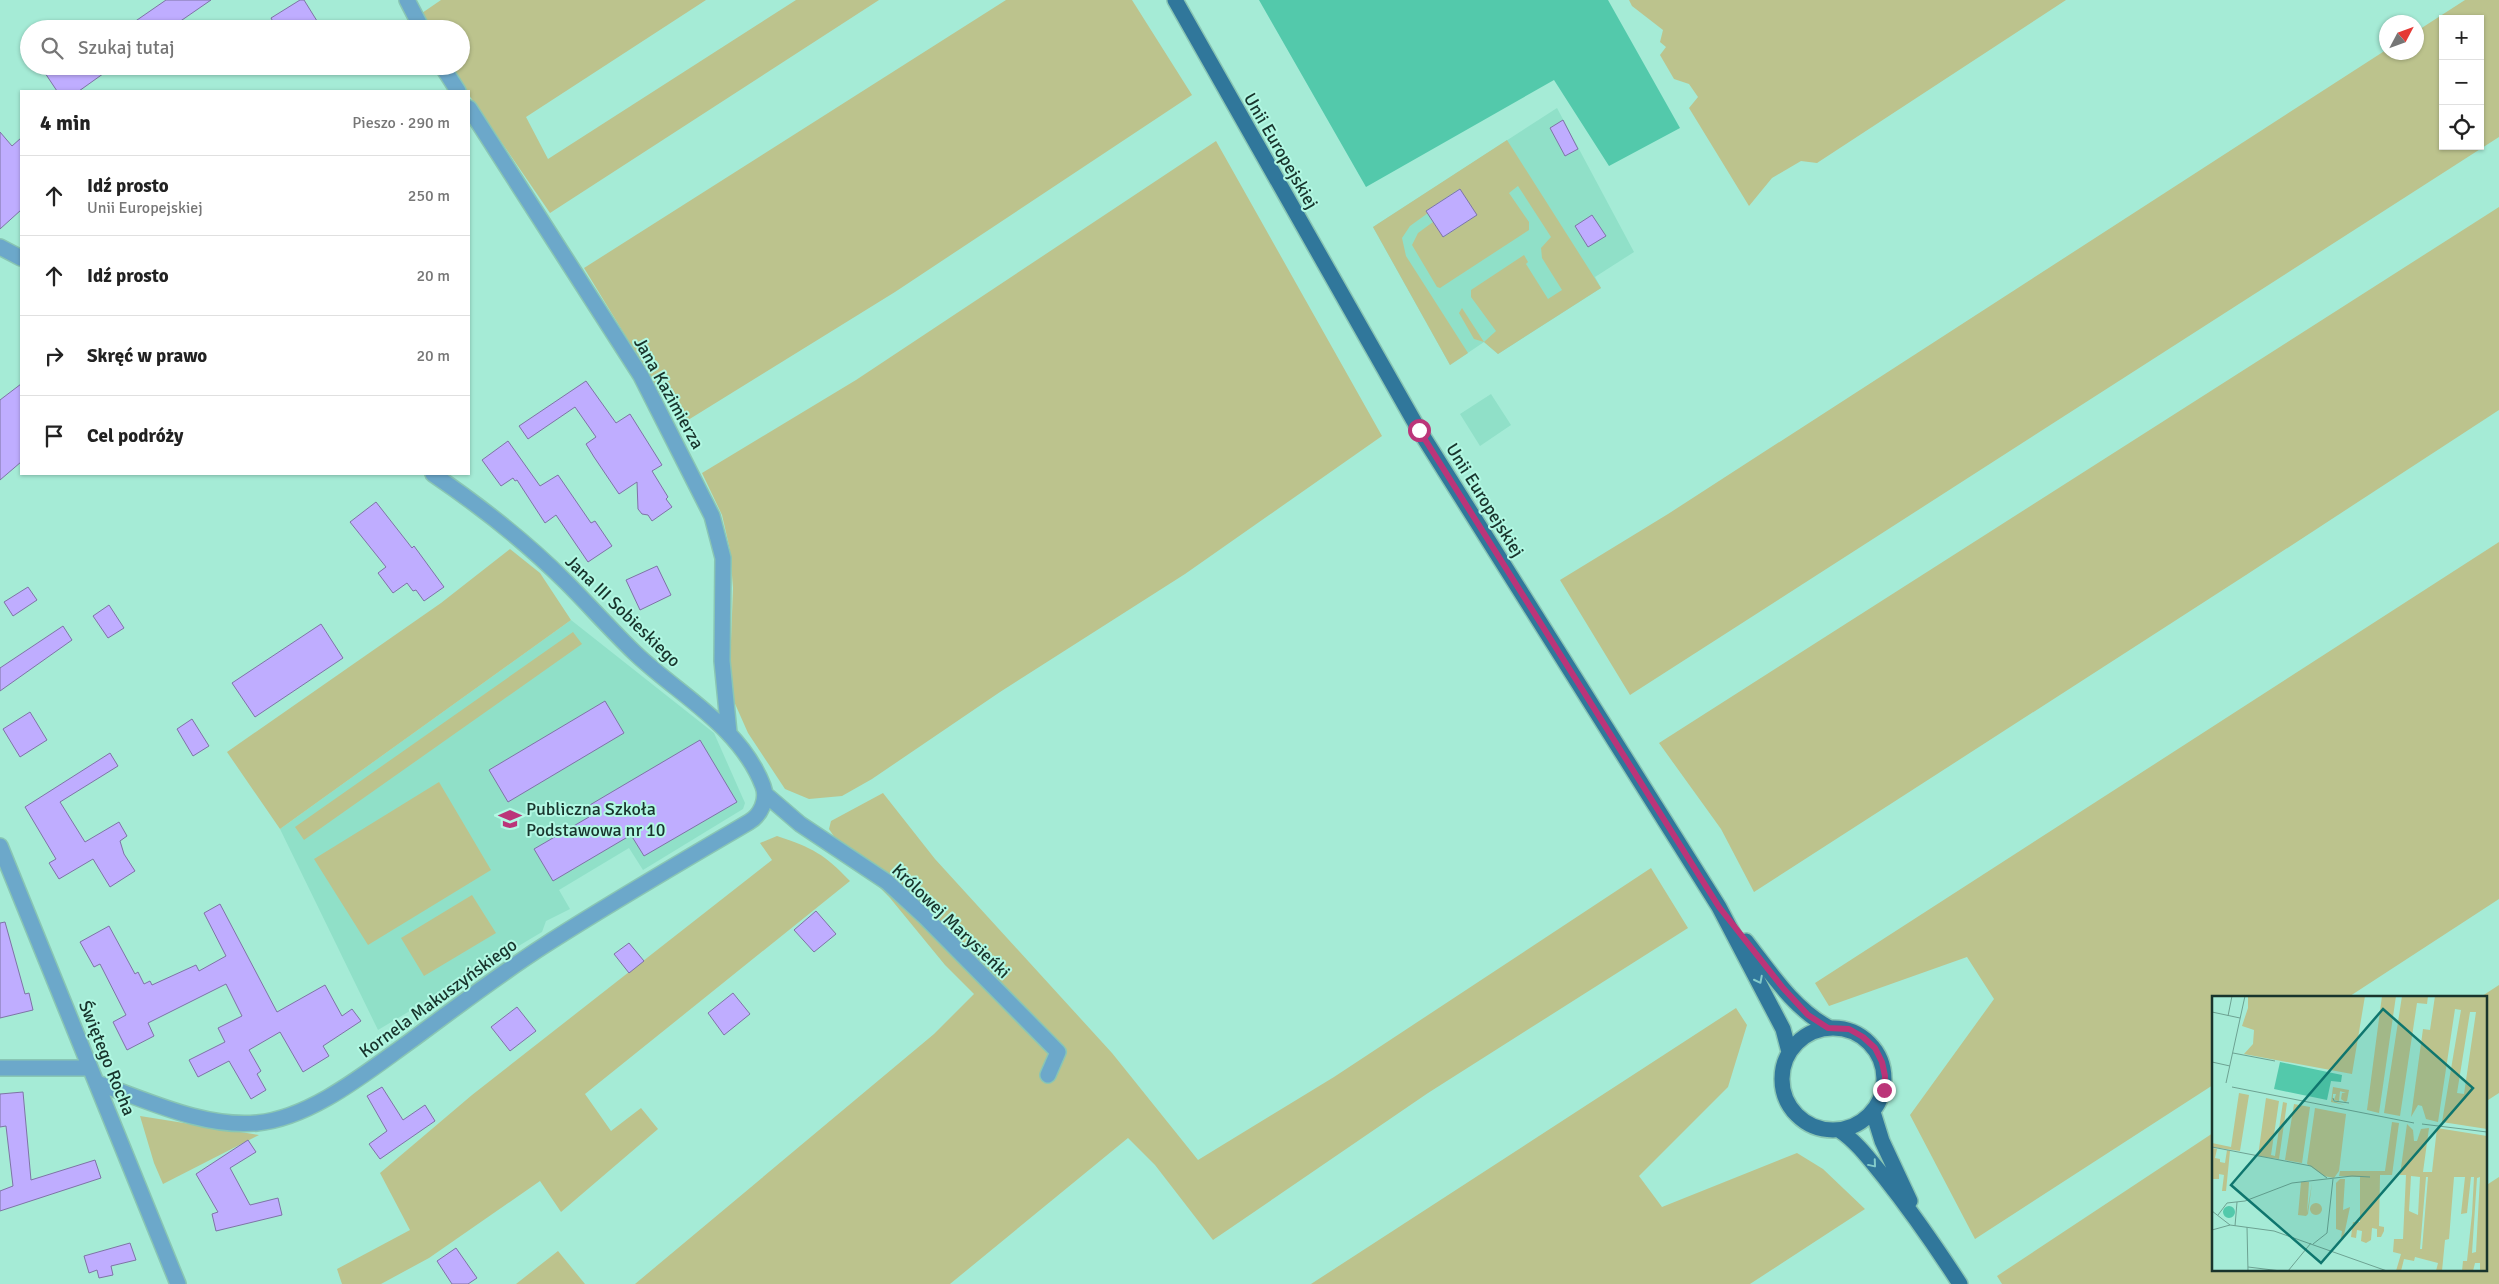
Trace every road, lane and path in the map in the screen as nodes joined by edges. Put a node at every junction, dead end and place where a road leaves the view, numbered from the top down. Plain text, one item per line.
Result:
1 (407, 0) edge
2 (1175, 0) edge
3 (417, 20) edge
4 (448, 75) edge
5 (457, 90) edge
6 (470, 110) edge
7 (0, 247) edge
8 (20, 257) edge
9 (435, 475) edge
10 (729, 733) junction
11 (765, 794) junction
12 (0, 846) edge
13 (1719, 907) junction
14 (1828, 1028) junction
15 (1789, 1052) junction
16 (0, 1068) edge
17 (90, 1068) junction
18 (1048, 1075) dead end
19 (97, 1083) junction
20 (1873, 1112) junction
21 (1839, 1130) junction
22 (1920, 1223) junction
23 (178, 1284) edge
24 (1960, 1284) edge

1 - 3 street
2 - 13 main road, Unii Europejskiej
4 - 5 street
6 - 10 street, Jana Kazimierza
7 - 8 street
9 - 10 street, Jana III Sobieskiego
10 - 11 street, Jana III Sobieskiego
11 - 18 street, Królowej Marysieńki
11 - 19 street, Kornela Makuszyńskiego
12 - 17 street, Świętego Rocha
13 - 14 main road, Unii Europejskiej
13 -> 15 main road, Unii Europejskiej
14 - 15 main road
14 - 20 main road
15 - 21 main road
16 - 17 street
17 - 19 street, Świętego Rocha
19 - 23 street, Świętego Rocha
20 - 21 main road
20 - 22 main road
21 -> 22 main road
22 - 24 main road

